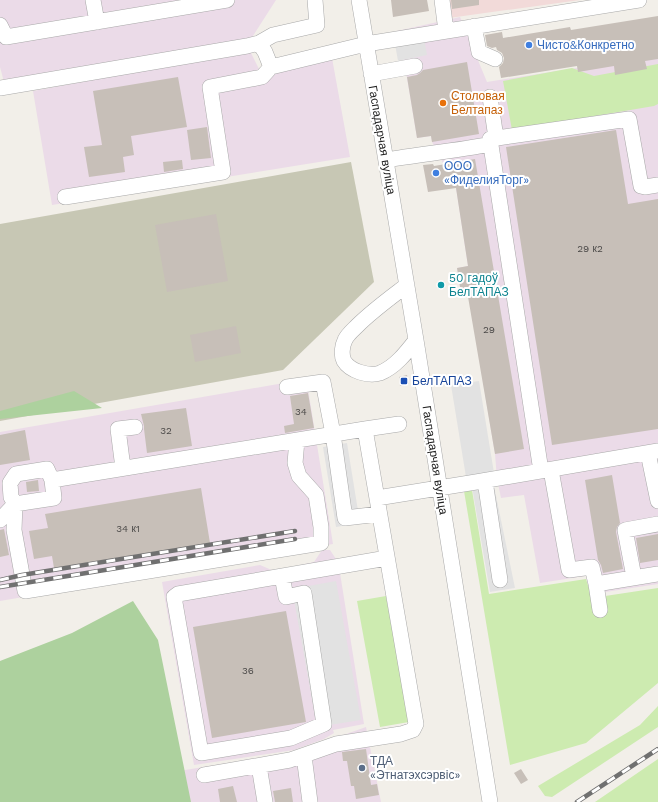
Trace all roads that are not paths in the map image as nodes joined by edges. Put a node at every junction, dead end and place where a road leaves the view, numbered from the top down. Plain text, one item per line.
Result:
1 (93, 0) edge
2 (225, 0) edge
3 (315, 0) edge
4 (359, 0) edge
5 (442, 0) edge
6 (639, 0) edge
7 (96, 22) junction
8 (0, 25) edge
9 (474, 26) junction
10 (446, 31) junction
11 (259, 43) junction
12 (366, 44) junction
13 (495, 59) dead end
14 (415, 66) dead end
15 (272, 67) junction
16 (371, 74) junction
17 (0, 88) edge
18 (490, 97) dead end
19 (493, 141) junction
20 (386, 160) junction
21 (658, 185) edge
22 (66, 197) dead end
23 (407, 285) junction
24 (416, 340) junction
25 (288, 387) dead end
26 (399, 424) dead end
27 (135, 427) dead end
28 (365, 429) junction
29 (333, 434) junction
30 (297, 440) junction
31 (653, 452) edge
32 (124, 468) junction
33 (546, 470) junction
34 (52, 480) junction
35 (485, 481) junction
36 (439, 488) junction
37 (377, 498) junction
38 (658, 501) edge
39 (15, 504) junction
40 (379, 514) junction
41 (0, 520) edge
42 (658, 524) edge
43 (387, 558) junction
44 (658, 574) edge
45 (282, 576) junction
46 (634, 577) junction
47 (500, 580) dead end
48 (596, 584) junction
49 (600, 610) dead end
50 (304, 756) junction
51 (260, 766) junction
52 (204, 775) dead end
53 (265, 802) edge
54 (310, 802) edge
55 (490, 802) edge

1 - 7 street
2 - 7 street
3 - 11 street
4 - 12 street, Гаспадарчая вуліца
5 - 10 street
6 - 9 street
7 - 8 street
9 - 10 street
9 - 13 street
10 - 12 street
11 - 15 street
11 - 17 street
12 - 15 street
12 - 16 street, Гаспадарчая вуліца
14 - 16 street
15 - 22 street
16 - 20 street, Гаспадарчая вуліца
18 - 19 street
19 - 20 street
19 - 21 street
19 - 33 street
20 - 23 street, Гаспадарчая вуліца
23 - 24 street, Гаспадарчая вуліца
23 - 24 street
24 - 36 street, Гаспадарчая вуліца
25 - 29 street
26 - 28 street
27 - 32 street
28 - 29 street
28 - 37 street
29 - 30 street
29 - 40 street
30 - 32 street
30 - 39 street
31 - 33 street
31 - 38 street
32 - 34 street
33 - 35 street
33 - 48 street
34 - 39 street
34 - 39 street
35 - 36 street
35 - 47 street
36 - 37 street
36 - 55 street, Гаспадарчая вуліца
37 - 40 street
39 - 41 street
40 - 43 street
42 - 46 street
43 - 45 street
43 - 50 street
44 - 46 street
45 - 45 street
46 - 48 street
48 - 49 street
50 - 51 street
50 - 54 street
51 - 52 street
51 - 53 street

